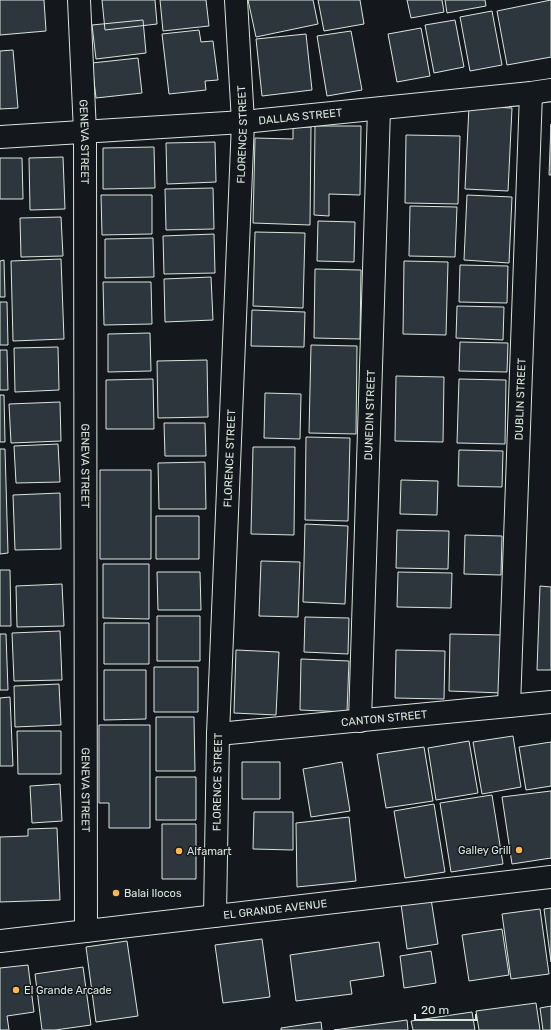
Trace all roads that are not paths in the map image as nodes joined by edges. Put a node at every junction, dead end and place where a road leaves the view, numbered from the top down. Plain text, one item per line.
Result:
1 (79, 0) edge
2 (236, 0) edge
3 (541, 91) edge
4 (379, 109) junction
5 (243, 122) junction
6 (85, 132) junction
7 (0, 137) edge
8 (551, 702) edge
9 (509, 706) junction
10 (360, 721) junction
11 (218, 734) junction
12 (551, 877) edge
13 (215, 916) junction
14 (86, 931) junction
15 (0, 941) edge

1 - 6 street, GENEVA STREET
2 - 5 street, FLORENCE STREET
3 - 4 street, DALLAS STREET
3 - 9 street, DUBLIN STREET
4 - 5 street, DALLAS STREET
4 - 10 street, DUNEDIN STREET
5 - 6 street, DALLAS STREET
5 - 11 street, FLORENCE STREET
6 - 7 street, DALLAS STREET
6 - 14 street, GENEVA STREET
8 - 9 street, CANTON STREET
9 - 10 street, CANTON STREET
10 - 11 street, CANTON STREET
11 - 13 street, FLORENCE STREET
12 - 13 street, EL GRANDE AVENUE
13 - 14 street, EL GRANDE AVENUE
14 - 15 street, EL GRANDE AVENUE

